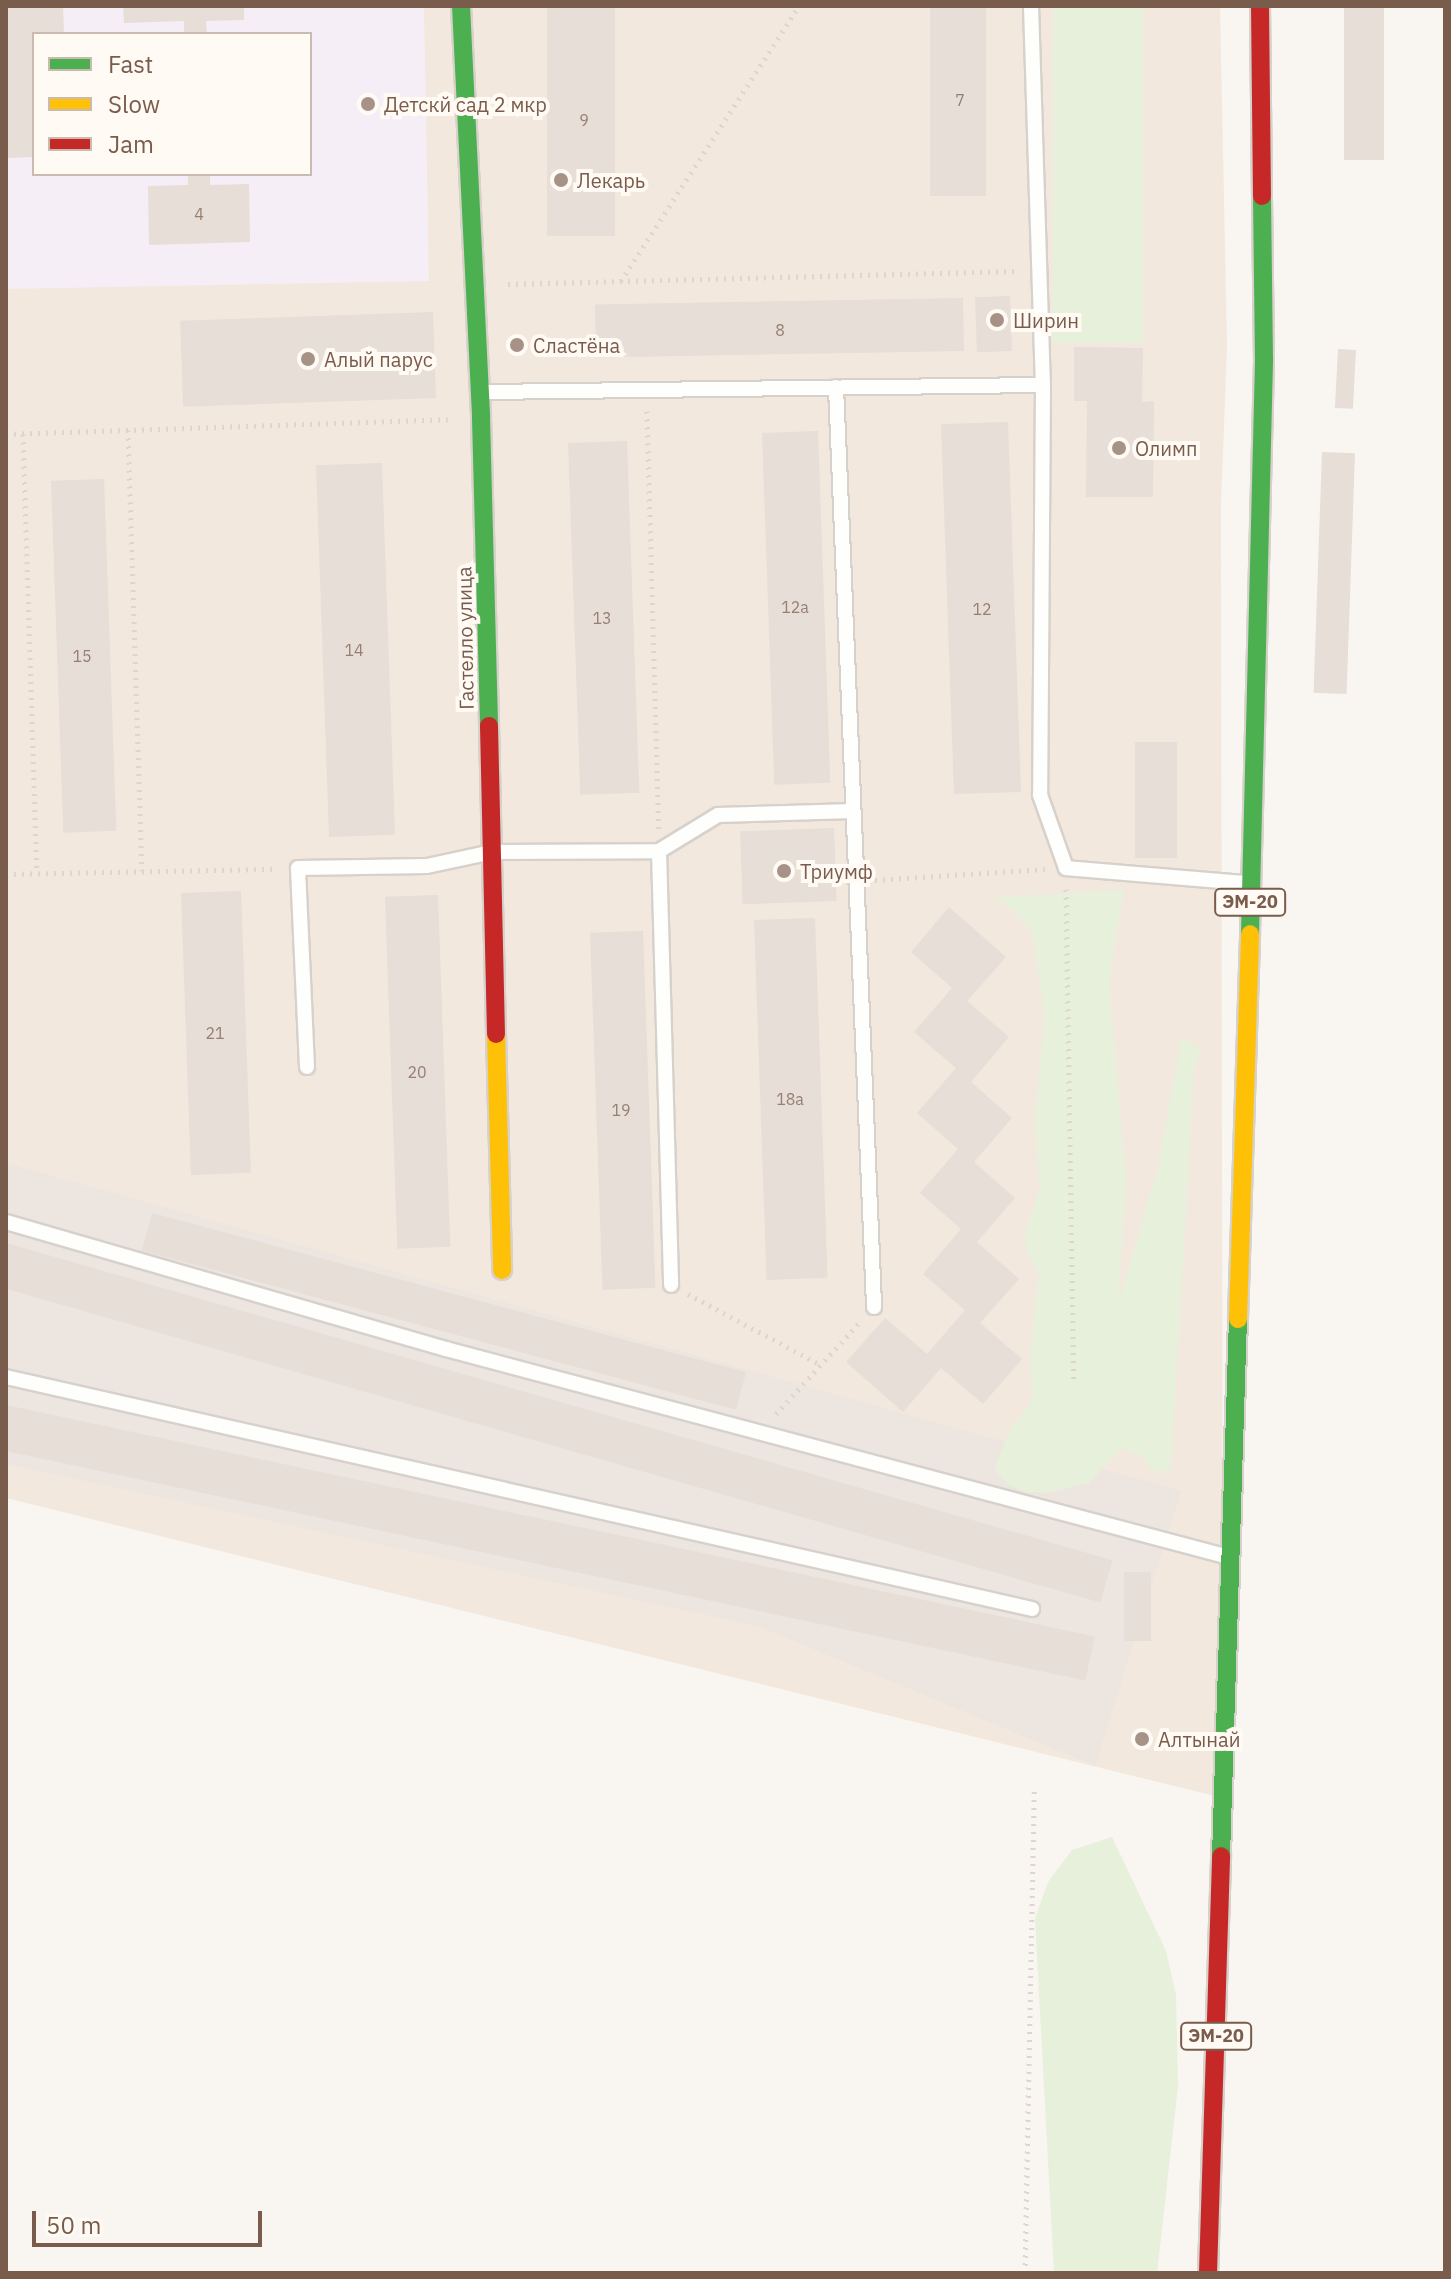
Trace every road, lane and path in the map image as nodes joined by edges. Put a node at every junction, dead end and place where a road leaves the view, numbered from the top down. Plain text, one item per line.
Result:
1 (461, 6) edge
2 (799, 6) edge
3 (1031, 6) edge
4 (1260, 6) edge
5 (1040, 271) junction
6 (621, 282) junction
7 (475, 285) junction
8 (1043, 385) junction
9 (836, 387) junction
10 (646, 390) junction
11 (480, 392) junction
12 (481, 418) junction
13 (128, 430) junction
14 (6, 434) edge
15 (23, 434) junction
16 (853, 811) junction
17 (659, 851) junction
18 (492, 852) junction
19 (298, 868) junction
20 (1066, 868) junction
21 (142, 871) junction
22 (37, 873) junction
23 (6, 874) edge
24 (856, 881) junction
25 (1251, 884) junction
26 (307, 1067) dead end
27 (6, 1222) edge
28 (502, 1270) dead end
29 (671, 1285) joint
30 (874, 1307) joint
31 (821, 1365) junction
32 (6, 1377) edge
33 (1074, 1380) dead end
34 (760, 1433) junction
35 (1228, 1557) junction
36 (1032, 1609) dead end
37 (1034, 1788) dead end
38 (1025, 2273) edge
39 (1208, 2273) edge

1 - 7 main road, Гастелло улица
2 - 6 path
3 - 5 lane
4 - 25 main road, ЭМ-20
5 - 6 path
5 - 8 lane
6 - 7 path
7 - 11 main road, Гастелло улица
8 - 9 lane
8 - 20 lane
9 - 10 lane
9 - 16 lane
10 - 11 lane
10 - 17 path
11 - 12 main road, Гастелло улица
12 - 13 path
12 - 18 main road, Гастелло улица
13 - 15 path
13 - 21 path
14 - 15 path
15 - 22 path
16 - 17 lane
16 - 24 lane
17 - 18 lane
17 - 29 lane
18 - 19 lane
18 - 28 main road, Гастелло улица
19 - 21 path
19 - 26 lane
20 - 24 path
20 - 25 lane
20 - 33 path
21 - 22 path
22 - 23 path
24 - 30 lane
25 - 35 main road, ЭМ-20
27 - 34 lane
29 - 31 path
30 - 31 path
31 - 34 path
32 - 36 lane
34 - 35 lane
35 - 39 main road, ЭМ-20
37 - 38 path

